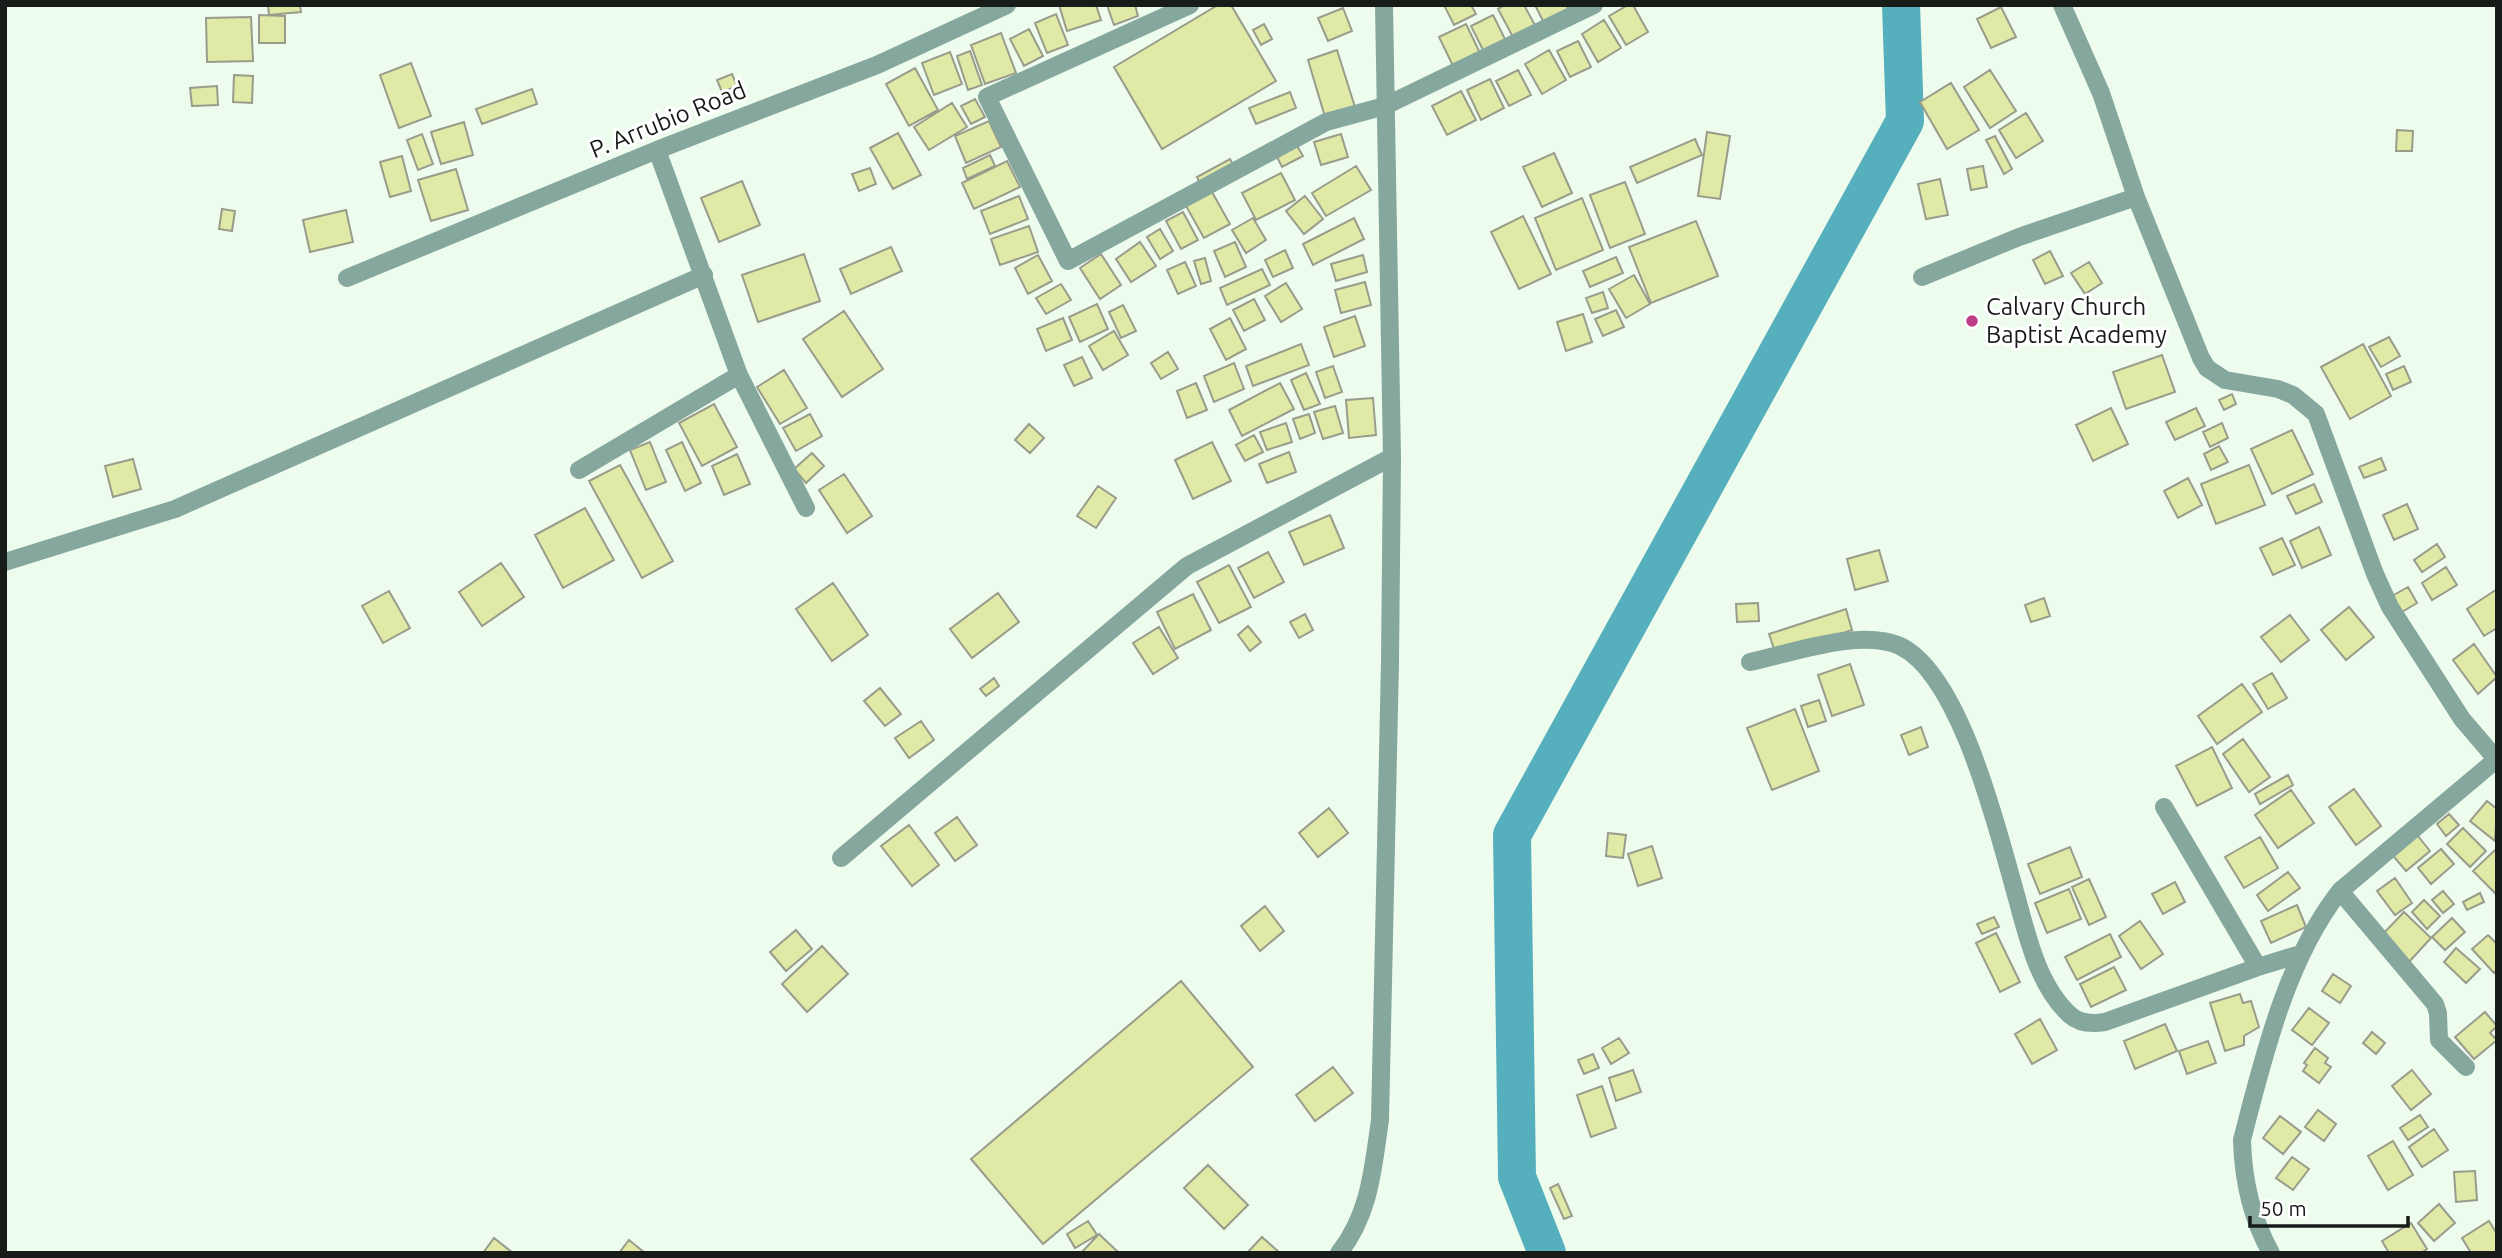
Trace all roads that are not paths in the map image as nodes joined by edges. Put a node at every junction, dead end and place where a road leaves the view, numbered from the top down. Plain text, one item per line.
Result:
1 (1007, 5) edge
2 (1190, 5) edge
3 (1384, 5) edge
4 (1594, 5) edge
5 (2062, 5) edge
6 (1385, 106) junction
7 (657, 150) junction
8 (2136, 197) junction
9 (705, 275) junction
10 (1922, 277) dead end
11 (346, 278) dead end
12 (739, 376) junction
13 (1392, 457) junction
14 (579, 470) dead end
15 (806, 508) dead end
16 (5, 562) edge
17 (1750, 662) dead end
18 (2496, 760) edge
19 (2164, 807) dead end
20 (841, 858) dead end
21 (2340, 891) junction
22 (2300, 954) junction
23 (2258, 967) junction
24 (2466, 1067) dead end
25 (1354, 1245) edge
26 (1339, 1253) edge
27 (2271, 1253) edge

1 - 7 street, P. Arrubio Road
2 - 6 street
3 - 6 street
4 - 6 street
5 - 8 street
6 - 13 street
7 - 9 street
7 - 11 street, P. Arrubio Road
8 - 10 street
8 - 18 street
9 - 12 street
9 - 16 street
12 - 14 street
12 - 15 street
13 - 20 street
13 - 25 street
17 - 23 street
18 - 21 street
19 - 23 street
21 - 22 street
21 - 24 street
22 - 23 street
22 - 27 street
25 - 26 street

